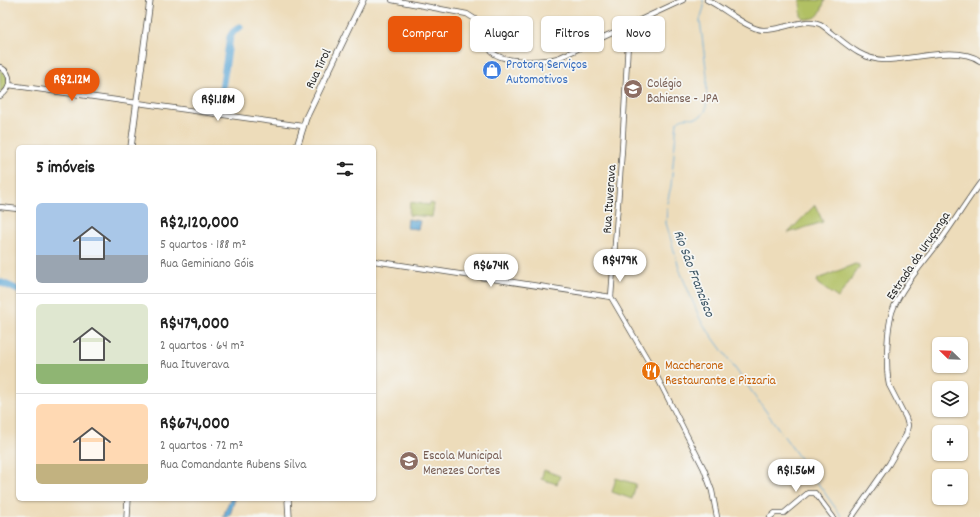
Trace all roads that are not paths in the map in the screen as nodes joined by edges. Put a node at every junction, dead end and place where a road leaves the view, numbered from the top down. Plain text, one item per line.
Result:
1 (150, 0) edge
2 (362, 0) edge
3 (392, 0) edge
4 (683, 0) edge
5 (707, 0) edge
6 (648, 16) edge
7 (612, 33) edge
8 (628, 52) edge
9 (980, 61) edge
10 (0, 66) edge
11 (10, 85) junction
12 (0, 96) edge
13 (137, 103) junction
14 (302, 126) junction
15 (131, 145) edge
16 (297, 145) edge
17 (980, 183) edge
18 (0, 207) edge
19 (16, 209) edge
20 (376, 261) edge
21 (611, 296) junction
22 (128, 501) edge
23 (288, 501) edge
24 (775, 515) edge
25 (127, 517) edge
26 (289, 517) edge
27 (717, 517) edge
28 (770, 517) edge
29 (833, 517) edge
30 (852, 517) edge

1 - 13 main road
2 - 14 main road, Rua Tirol
3 - 7 street
4 - 6 street
5 - 9 street
8 - 21 street, Rua Ituverava
10 - 11 street
11 - 12 street
11 - 13 street
13 - 14 street
13 - 15 main road
14 - 16 main road, Rua Tirol
17 - 30 street, Estrada da Uruçanga
18 - 19 street
20 - 21 street
21 - 27 street
22 - 25 main road
23 - 26 main road
24 - 28 street
24 - 29 street

